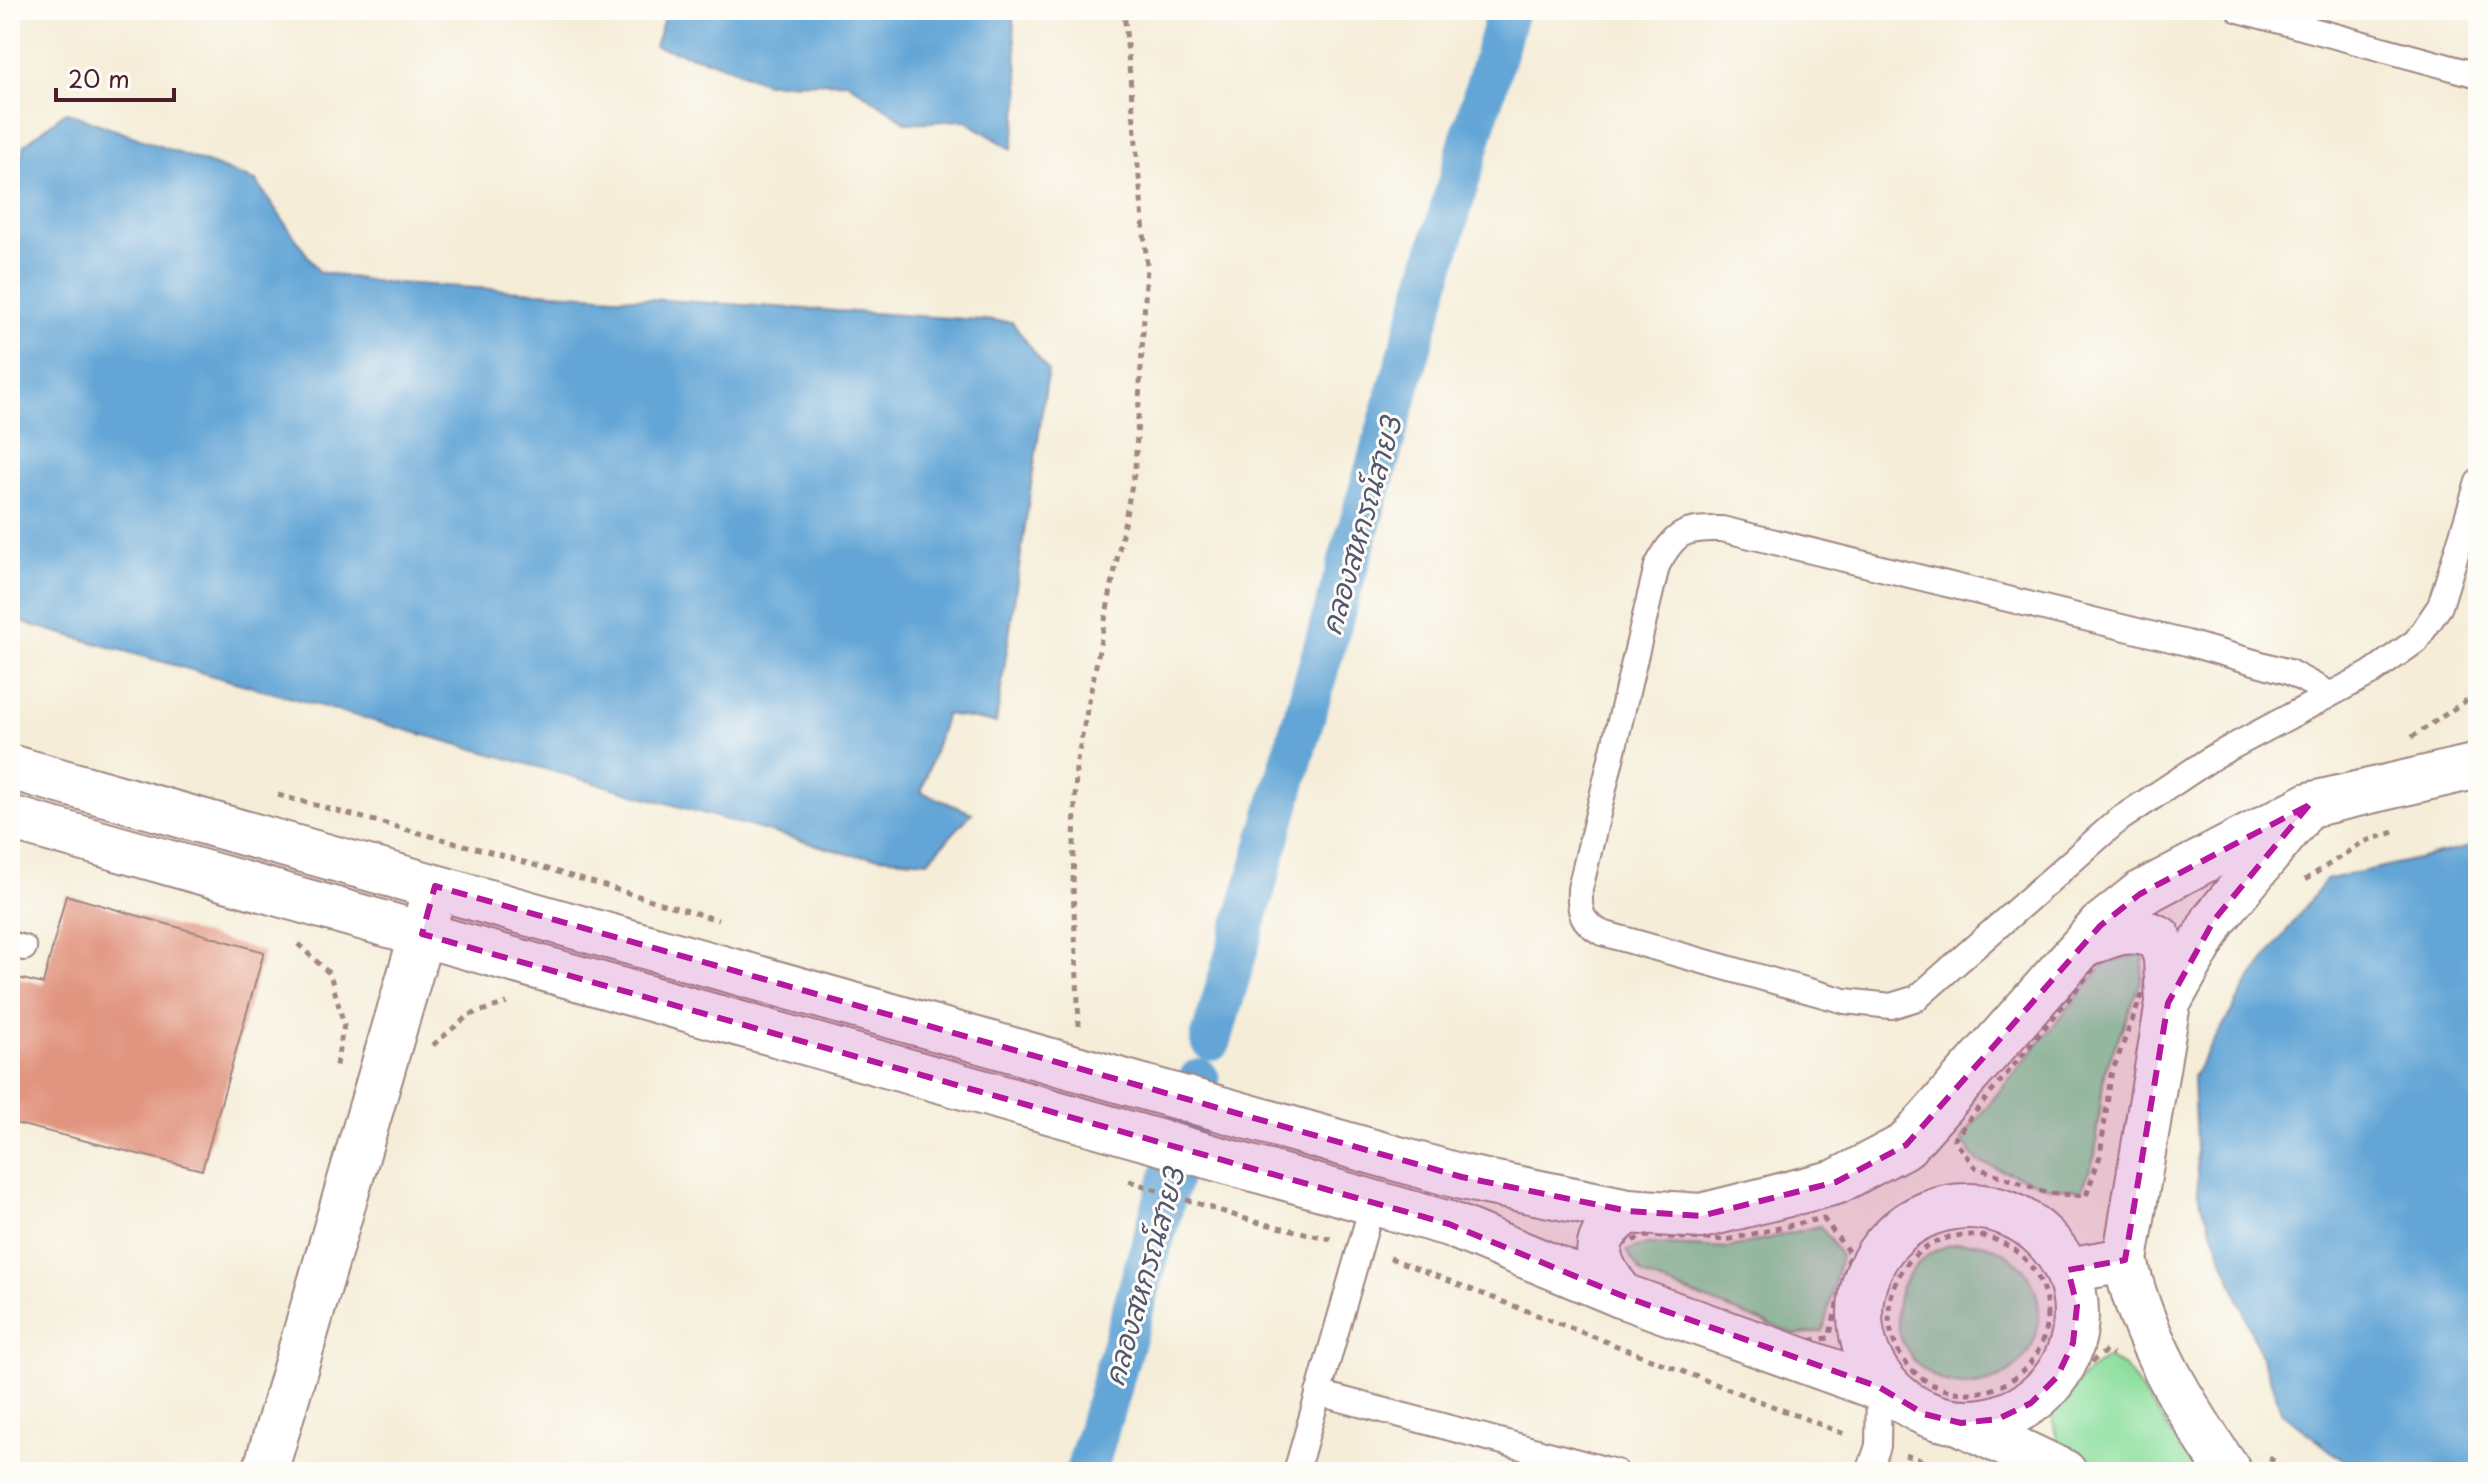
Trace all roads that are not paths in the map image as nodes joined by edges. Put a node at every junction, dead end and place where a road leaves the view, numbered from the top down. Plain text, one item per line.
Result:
1 (2239, 10) edge
2 (2478, 75) edge
3 (2478, 482) edge
4 (2330, 694) junction
5 (2478, 766) edge
6 (10, 767) edge
7 (2309, 805) junction
8 (10, 818) edge
9 (435, 886) junction
10 (422, 934) junction
11 (2083, 946) junction
12 (2168, 1003) junction
13 (1873, 1165) junction
14 (1373, 1202) junction
15 (1628, 1211) junction
16 (1897, 1231) junction
17 (2125, 1260) junction
18 (2068, 1270) junction
19 (1630, 1289) junction
20 (1886, 1390) junction
21 (1318, 1393) junction
22 (1961, 1423) junction
23 (2248, 1464) edge
24 (265, 1472) edge
25 (1296, 1472) edge
26 (1616, 1472) edge
27 (1869, 1472) edge
28 (2064, 1472) edge

1 - 2 lane
3 - 4 lane
4 - 4 lane
5 - 7 street
6 - 9 street
7 - 11 street
7 - 12 street
8 - 10 street
9 - 10 street
9 - 15 street
10 - 14 street
10 - 24 street
11 - 12 street
11 - 13 street
12 - 17 street
13 - 15 street
13 - 16 street
14 - 19 street
14 - 21 lane
15 - 19 street
16 - 18 street
16 - 20 street
17 - 18 street
17 - 23 street
18 - 22 street
19 - 20 street
20 - 22 street
20 - 27 lane
21 - 25 lane
21 - 26 lane
22 - 28 street

